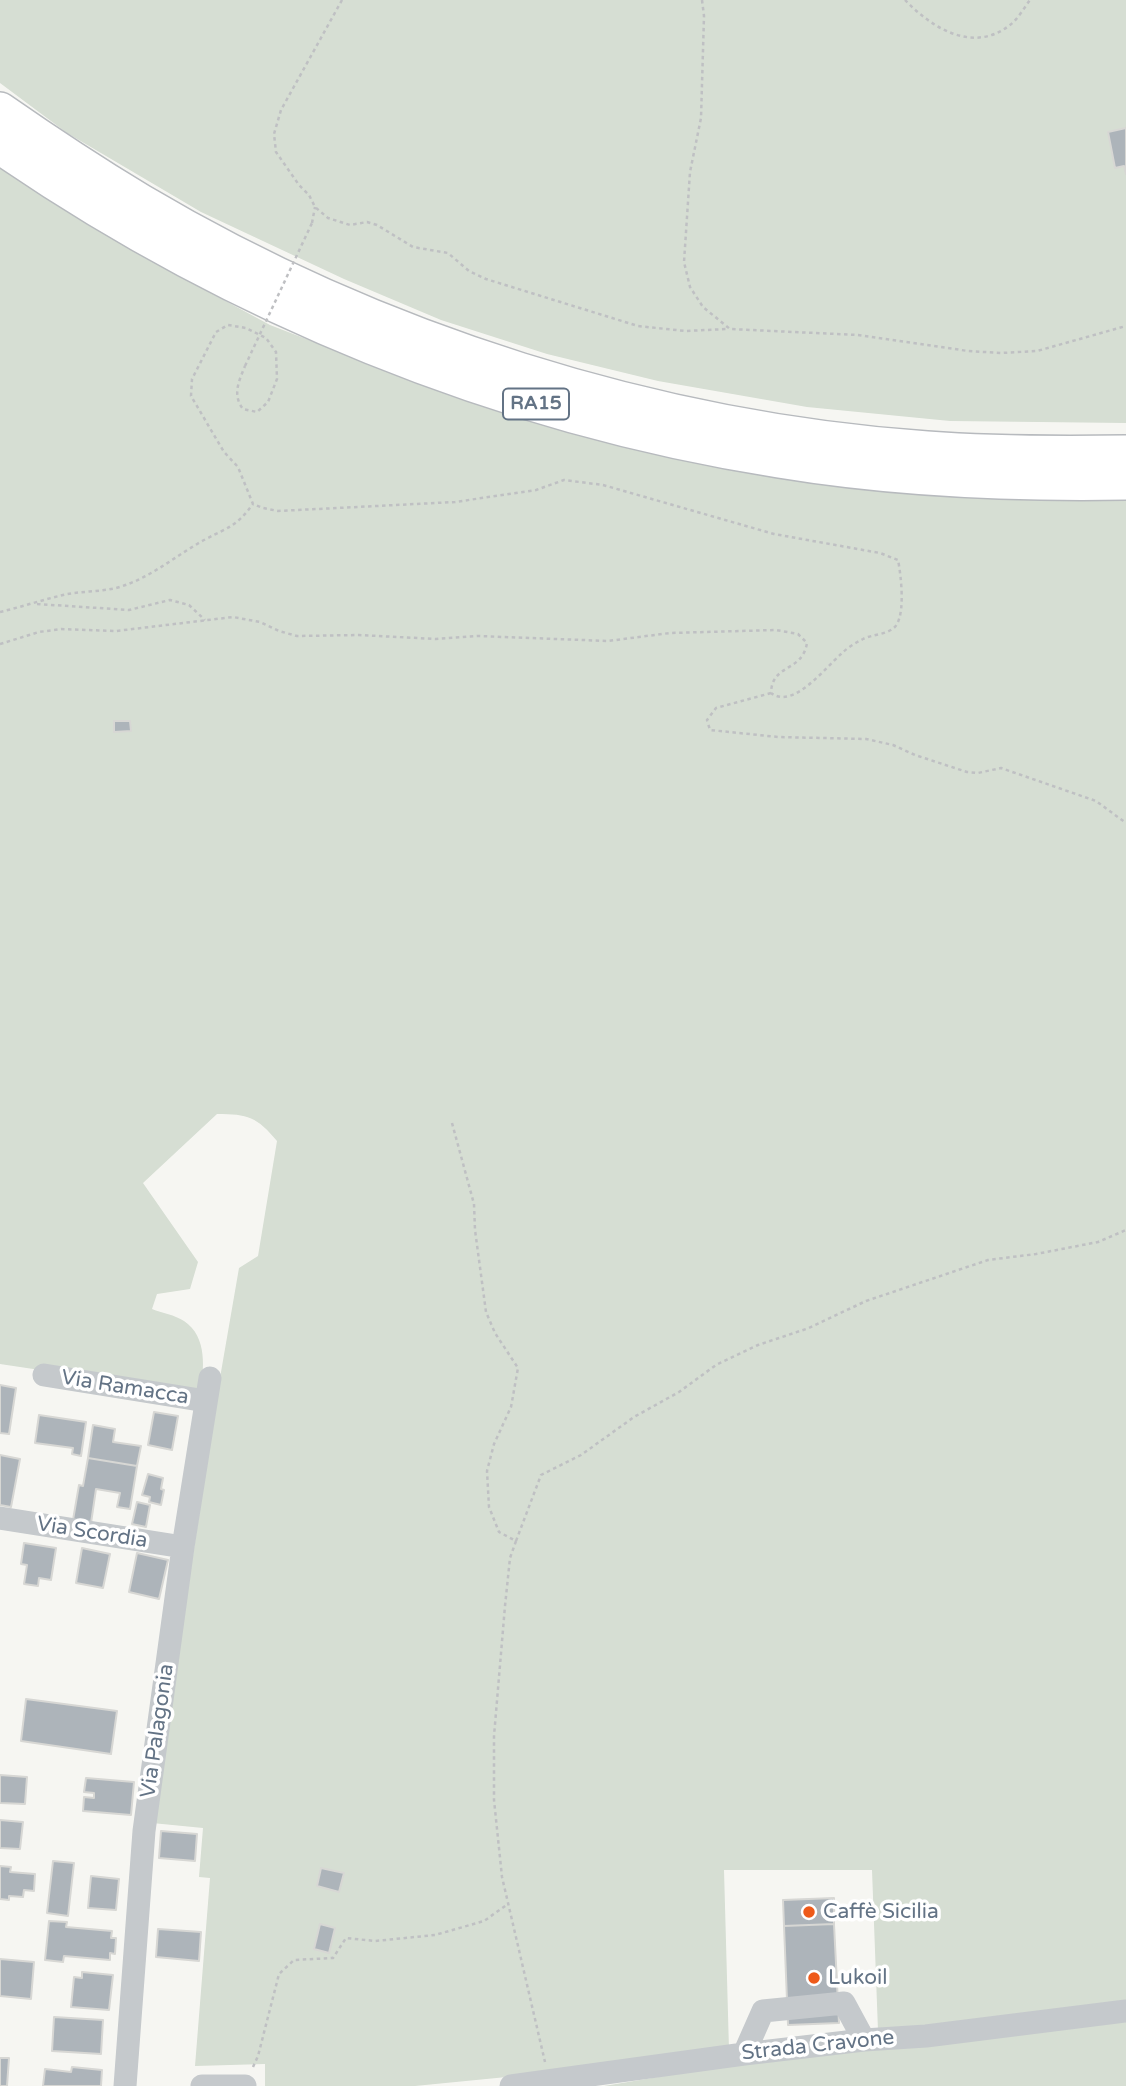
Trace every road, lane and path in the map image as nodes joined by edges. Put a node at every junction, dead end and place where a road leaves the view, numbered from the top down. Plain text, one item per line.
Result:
1 (342, 0) edge
2 (702, 0) edge
3 (905, 0) edge
4 (1030, 0) edge
5 (0, 110) edge
6 (0, 146) edge
7 (315, 207) junction
8 (1126, 326) edge
9 (730, 329) junction
10 (1126, 453) edge
11 (1126, 482) edge
12 (253, 504) junction
13 (34, 604) junction
14 (0, 612) edge
15 (206, 620) junction
16 (0, 644) edge
17 (771, 693) junction
18 (1126, 823) edge
19 (452, 1123) dead end
20 (1126, 1230) edge
21 (44, 1375) dead end
22 (210, 1377) dead end
23 (206, 1401) junction
24 (0, 1518) edge
25 (516, 1541) junction
26 (183, 1547) junction
27 (508, 1904) junction
28 (1126, 2011) edge
29 (864, 2040) junction
30 (744, 2054) junction
31 (550, 2082) junction
32 (245, 2085) edge
33 (125, 2086) edge
34 (202, 2086) edge
35 (511, 2086) edge

1 - 7 path
2 - 9 path
3 - 4 path
5 - 10 highway, RA15
6 - 11 highway, RA15
7 - 9 path
7 - 12 path, bridge
8 - 9 path
12 - 13 path
12 - 17 path
13 - 14 path
13 - 15 path
15 - 16 path
15 - 17 path
17 - 18 path
19 - 25 path
20 - 25 path
21 - 23 street, Via Ramacca
22 - 23 street, Via Palagonia
23 - 26 street, Via Palagonia
24 - 26 street, Via Scordia
25 - 27 path
26 - 33 street, Via Palagonia
27 - 31 path
27 - 32 path
28 - 29 street, Strada Cravone
29 - 30 street, Strada Cravone
29 - 30 street
30 - 31 street, Strada Cravone
31 - 35 street, Strada Cravone
32 - 34 street

